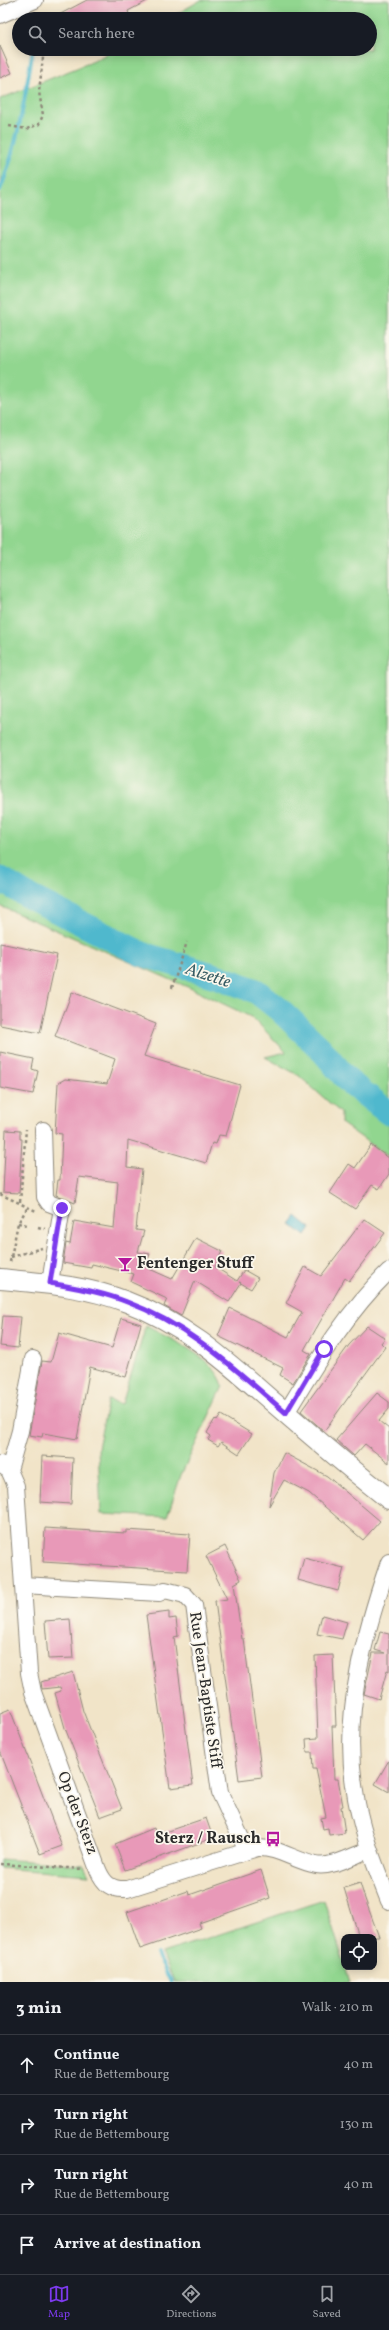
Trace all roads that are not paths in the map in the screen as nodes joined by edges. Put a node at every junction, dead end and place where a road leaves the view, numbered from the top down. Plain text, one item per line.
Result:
1 (32, 1) edge
2 (3, 9) edge
3 (43, 1130) dead end
4 (5, 1271) edge
5 (389, 1271) edge
6 (50, 1283) junction
7 (33, 1359) dead end
8 (286, 1413) junction
9 (5, 1467) edge
10 (389, 1499) edge
11 (389, 1562) edge
12 (23, 1585) junction
13 (369, 1850) junction
14 (247, 1851) junction
15 (389, 1901) edge

1 - 2 street
3 - 6 street
4 - 6 main road
5 - 8 street
6 - 8 main road
7 - 9 street, Op der Sterz
8 - 10 main road
9 - 12 street, Op der Sterz
11 - 13 street
12 - 14 street, Rue Jean-Baptiste Stiff
12 - 14 street, Op der Sterz
13 - 14 street, Op der Sterz
13 - 15 street

